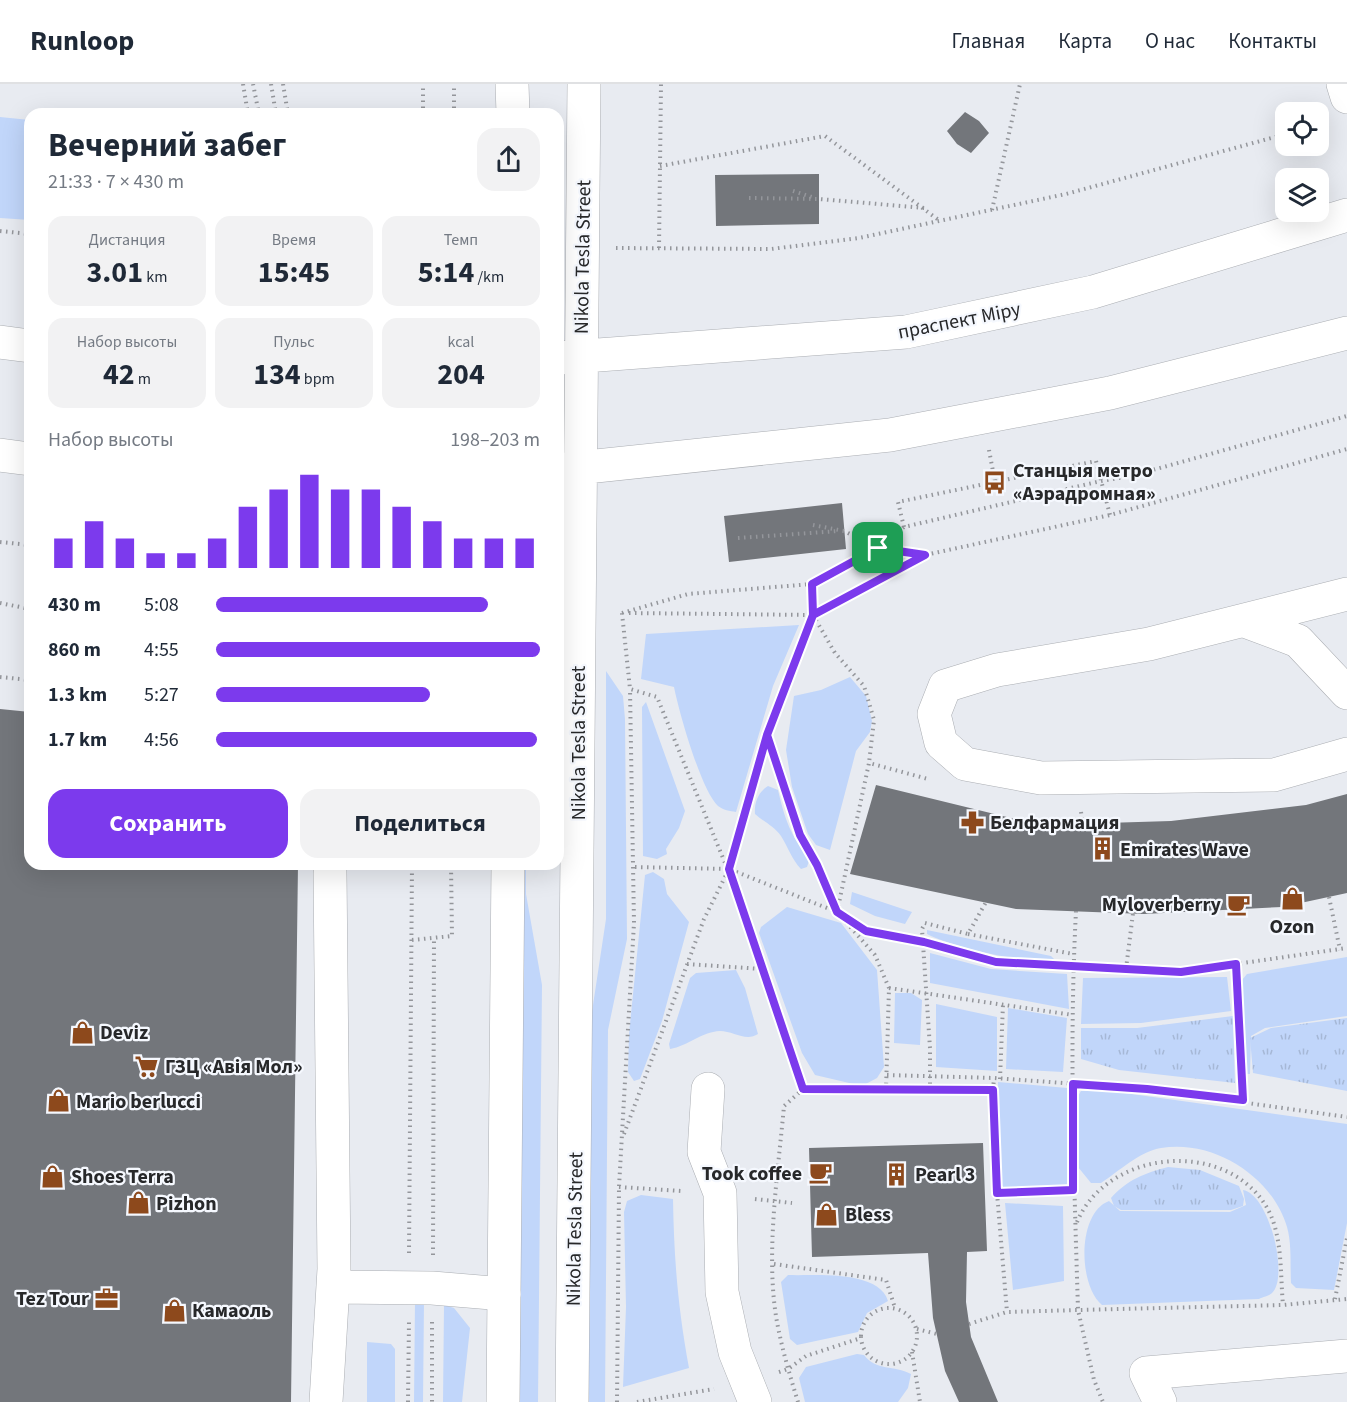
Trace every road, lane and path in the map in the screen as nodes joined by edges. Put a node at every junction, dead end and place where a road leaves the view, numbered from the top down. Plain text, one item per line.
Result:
1 (243, 84) edge
2 (253, 84) edge
3 (271, 84) edge
4 (283, 84) edge
5 (423, 84) edge
6 (454, 84) edge
7 (513, 84) edge
8 (584, 84) edge
9 (661, 84) edge
10 (1020, 84) edge
11 (1343, 84) edge
12 (1347, 97) edge
13 (247, 108) edge
14 (258, 108) edge
15 (275, 108) edge
16 (287, 108) edge
17 (423, 108) edge
18 (454, 108) edge
19 (513, 108) edge
20 (1275, 137) edge
21 (660, 166) junction
22 (793, 191) dead end
23 (749, 198) dead end
24 (819, 199) junction
25 (926, 208) junction
26 (992, 210) junction
27 (1347, 215) edge
28 (940, 221) junction
29 (0, 231) edge
30 (24, 233) edge
31 (606, 248) dead end
32 (659, 248) junction
33 (1347, 333) edge
34 (0, 342) edge
35 (24, 345) edge
36 (570, 357) edge
37 (1347, 416) edge
38 (1347, 449) edge
39 (0, 455) edge
40 (24, 458) edge
41 (569, 469) edge
42 (1101, 481) junction
43 (1110, 515) junction
44 (813, 525) dead end
45 (904, 527) junction
46 (844, 531) junction
47 (738, 538) dead end
48 (0, 542) edge
49 (24, 544) edge
50 (878, 548) junction
51 (925, 555) junction
52 (812, 584) junction
53 (1347, 594) edge
54 (0, 603) edge
55 (24, 608) edge
56 (622, 613) junction
57 (813, 615) junction
58 (1245, 621) junction
59 (0, 677) edge
60 (24, 680) edge
61 (630, 689) junction
62 (1347, 693) edge
63 (767, 735) junction
64 (1347, 754) edge
65 (869, 763) dead end
66 (635, 867) junction
67 (729, 869) junction
68 (412, 870) edge
69 (451, 870) edge
70 (508, 870) edge
71 (330, 873) dead end
72 (1329, 897) dead end
73 (986, 902) dead end
74 (1076, 911) dead end
75 (837, 912) junction
76 (1133, 913) dead end
77 (968, 934) junction
78 (434, 937) junction
79 (412, 940) junction
80 (924, 942) junction
81 (1347, 948) edge
82 (1340, 950) junction
83 (1073, 954) junction
84 (687, 964) junction
85 (1236, 964) junction
86 (1073, 968) junction
87 (762, 969) junction
88 (1126, 969) junction
89 (889, 988) junction
90 (927, 993) junction
91 (1003, 1004) junction
92 (1073, 1016) junction
93 (887, 1075) junction
94 (930, 1076) junction
95 (994, 1078) junction
96 (1000, 1079) junction
97 (1073, 1084) junction
98 (708, 1089) dead end
99 (803, 1089) junction
100 (886, 1090) junction
101 (930, 1090) junction
102 (993, 1090) junction
103 (1243, 1100) junction
104 (1347, 1117) edge
105 (623, 1138) junction
106 (1073, 1190) junction
107 (997, 1193) junction
108 (1076, 1223) junction
109 (1347, 1238) edge
110 (774, 1264) junction
111 (334, 1287) junction
112 (421, 1288) junction
113 (504, 1294) junction
114 (1335, 1299) junction
115 (1347, 1299) edge
116 (1283, 1305) junction
117 (895, 1308) junction
118 (1078, 1310) junction
119 (1007, 1312) junction
120 (969, 1324) dead end
121 (917, 1329) junction
122 (937, 1335) dead end
123 (861, 1338) junction
124 (912, 1352) junction
125 (1347, 1356) edge
126 (788, 1369) junction
127 (326, 1402) edge
128 (408, 1402) edge
129 (432, 1402) edge
130 (503, 1402) edge
131 (572, 1402) edge
132 (617, 1402) edge
133 (755, 1402) edge
134 (798, 1402) edge
135 (920, 1402) edge
136 (1103, 1402) edge
137 (1160, 1402) edge

1 - 13 path
2 - 14 path
3 - 15 path
4 - 16 path
5 - 17 path
6 - 18 path
7 - 19 main road
8 - 36 main road, Nikola Tesla Street
9 - 21 path
10 - 26 path
11 - 12 main road
20 - 26 path
21 - 25 path
21 - 32 path
22 - 24 path
23 - 24 path
24 - 25 path
25 - 28 path
26 - 28 path
27 - 36 main road, праспект Міру
28 - 32 path
29 - 30 path
31 - 32 path
33 - 41 main road
34 - 35 main road
36 - 41 main road, Nikola Tesla Street
37 - 42 path
38 - 43 path
39 - 40 main road
41 - 131 main road, Nikola Tesla Street
42 - 43 path
42 - 45 path
42 - 45 path
43 - 51 path
44 - 46 path
45 - 50 path
46 - 47 path
46 - 50 path
48 - 49 path
50 - 51 path
50 - 52 path
51 - 57 path
52 - 56 path
52 - 57 path
53 - 58 main road
54 - 55 path
56 - 57 path
56 - 61 path
57 - 63 path
57 - 65 path
58 - 62 main road
58 - 64 main road
59 - 60 path
61 - 66 path
61 - 67 path
63 - 67 path
63 - 75 path
66 - 67 path
66 - 105 path
67 - 75 path
67 - 84 path
67 - 87 path
68 - 79 path
69 - 78 path
70 - 113 main road
71 - 111 main road
72 - 82 path
73 - 77 path
74 - 83 path
75 - 80 path
75 - 89 path
76 - 88 path
77 - 80 path
77 - 83 path
78 - 79 path
78 - 112 path
79 - 112 path
80 - 86 path
80 - 90 path
81 - 82 path
82 - 85 path
83 - 86 path
84 - 87 path
84 - 105 path
85 - 88 path
85 - 103 path
86 - 88 path
86 - 92 path
87 - 99 path
89 - 90 path
89 - 93 path
90 - 91 path
90 - 94 path
91 - 92 path
91 - 96 path
92 - 97 path
93 - 94 path
93 - 100 path
94 - 95 path
94 - 101 path
95 - 96 path
95 - 102 path
96 - 97 path
97 - 103 path
97 - 106 path
98 - 133 main road
99 - 100 path
99 - 110 path
100 - 101 path
101 - 102 path
102 - 107 path
103 - 104 path
105 - 132 path
106 - 107 path
106 - 108 path
107 - 119 path
108 - 116 path
108 - 118 path
109 - 114 path
110 - 117 path
110 - 126 path
111 - 112 main road
111 - 127 main road
112 - 113 main road
112 - 128 path
112 - 129 path
113 - 130 main road
114 - 115 path
114 - 116 path
116 - 118 path
117 - 121 path
117 - 123 path
118 - 119 path
118 - 136 path
119 - 120 path
121 - 122 path
121 - 124 path
123 - 124 path
123 - 126 path
124 - 135 path
125 - 137 main road
126 - 134 path

